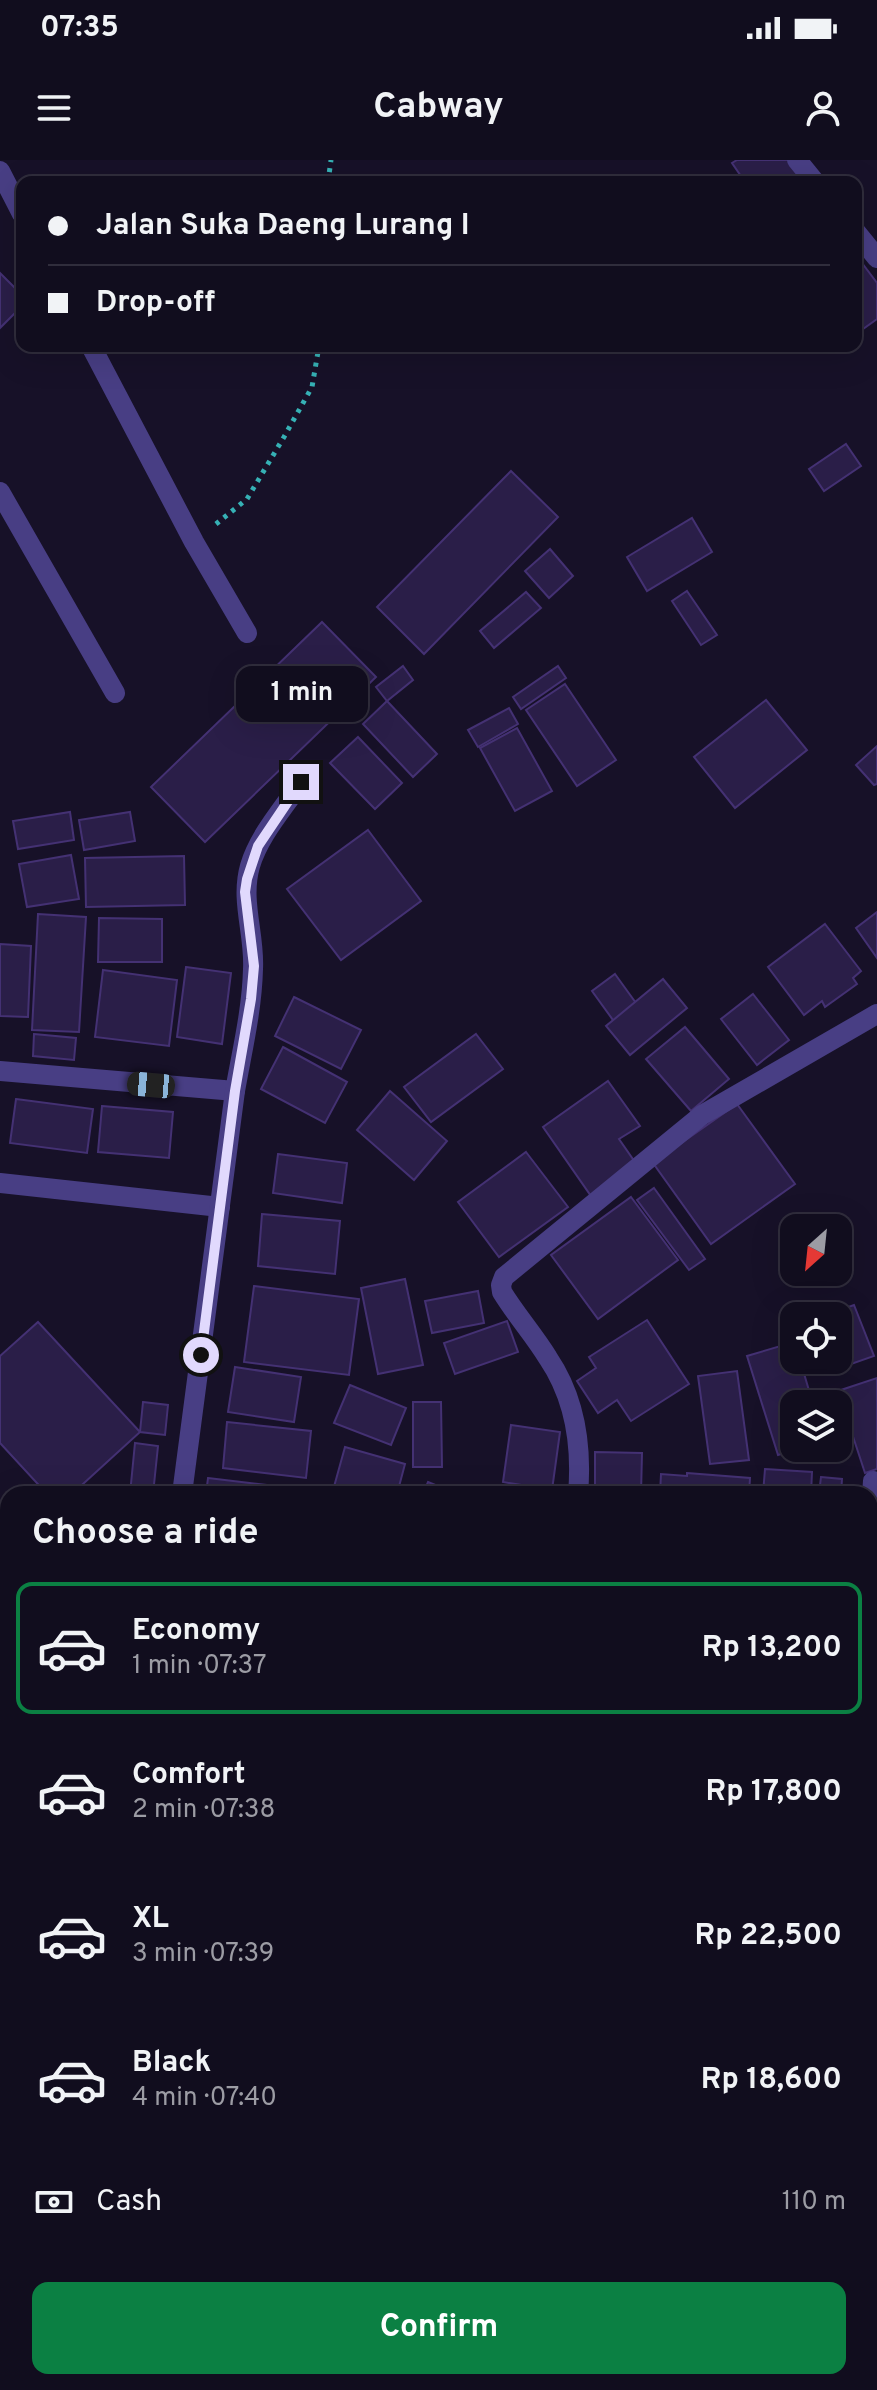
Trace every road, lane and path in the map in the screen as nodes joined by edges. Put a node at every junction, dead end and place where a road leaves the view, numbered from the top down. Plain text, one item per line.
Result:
1 (797, 160) edge
2 (0, 171) edge
3 (810, 176) edge
4 (16, 202) edge
5 (862, 239) edge
6 (877, 258) edge
7 (94, 352) edge
8 (318, 352) edge
9 (0, 492) edge
10 (194, 542) junction
11 (247, 633) dead end
12 (115, 693) dead end
13 (301, 782) dead end
14 (877, 1014) edge
15 (0, 1071) edge
16 (235, 1091) junction
17 (0, 1183) edge
18 (220, 1207) junction
19 (873, 1481) dead end
20 (183, 1486) edge
21 (579, 1486) edge
22 (873, 1486) edge

1 - 3 street
2 - 4 street
5 - 6 street
7 - 10 street
8 - 10 path
9 - 12 street
10 - 11 street
13 - 16 street
14 - 21 street
15 - 16 street
16 - 18 street
17 - 18 street
18 - 20 street
19 - 22 street

